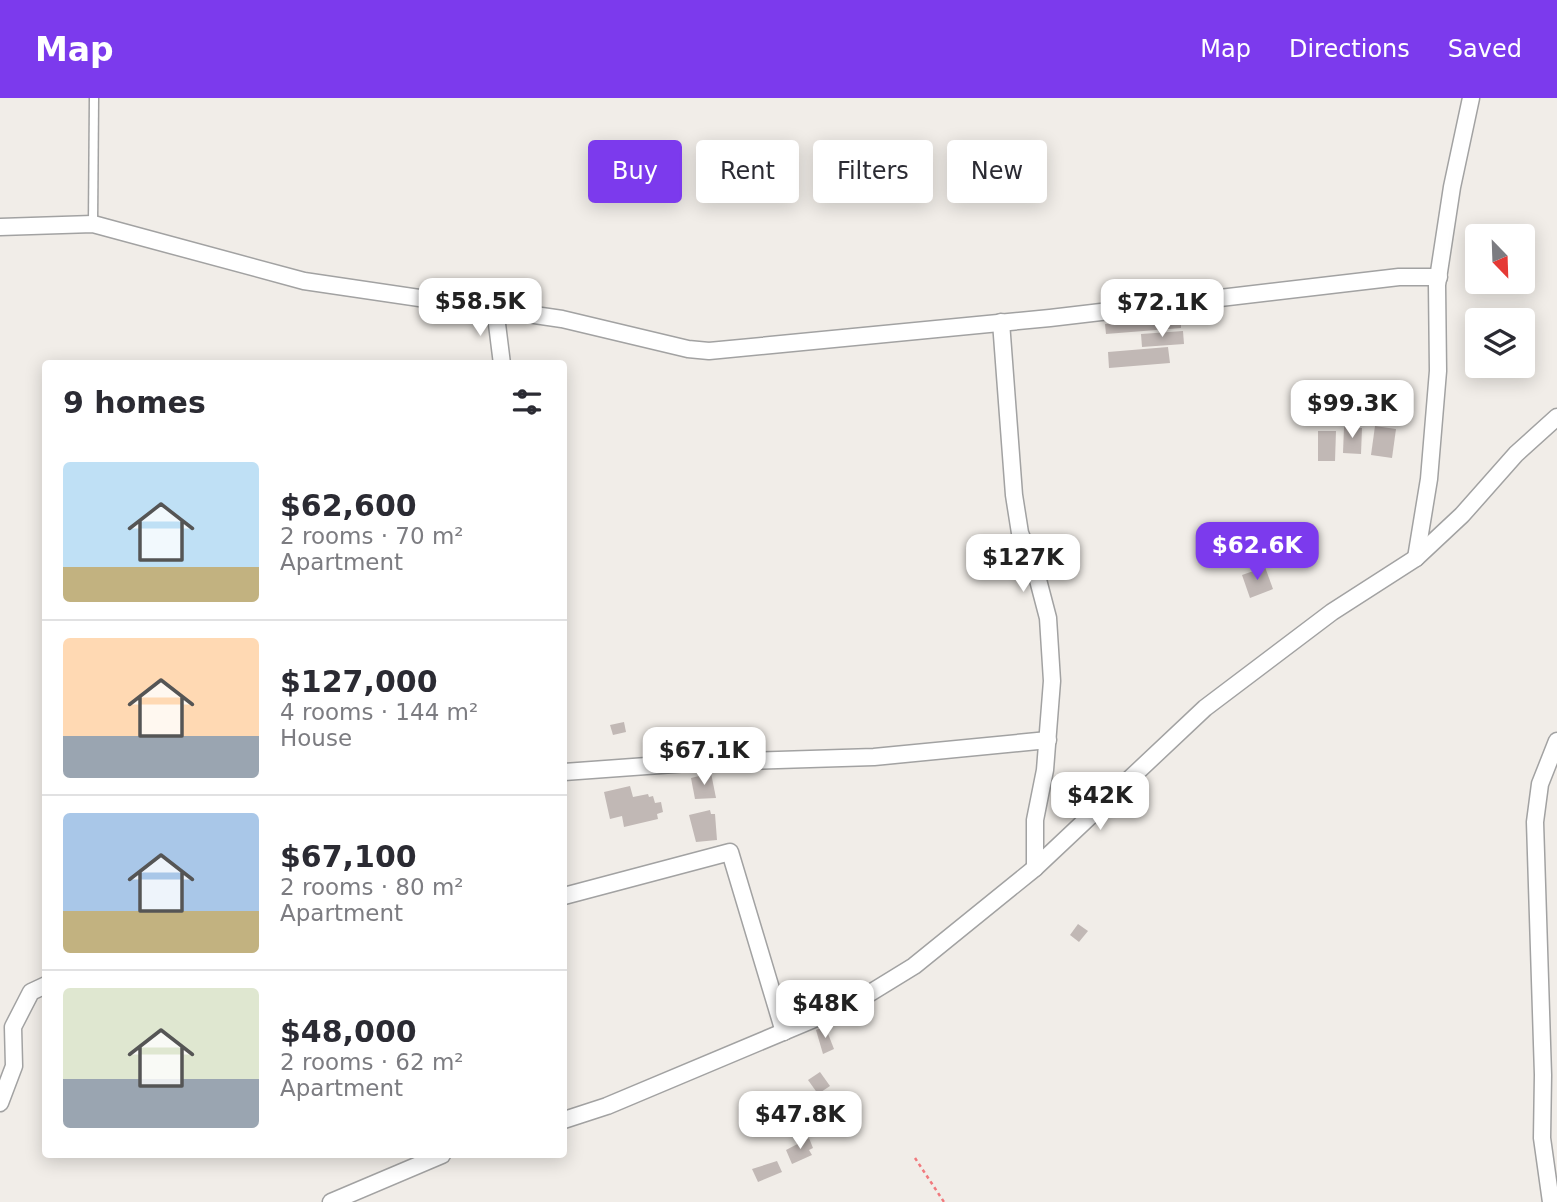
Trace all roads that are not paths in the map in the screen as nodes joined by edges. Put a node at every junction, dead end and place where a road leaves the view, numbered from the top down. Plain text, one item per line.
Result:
1 (94, 98) edge
2 (1471, 98) edge
3 (93, 224) junction
4 (0, 227) edge
5 (1439, 277) junction
6 (495, 308) junction
7 (1001, 322) junction
8 (502, 360) edge
9 (1557, 417) edge
10 (1416, 558) junction
11 (1048, 740) junction
12 (1557, 741) edge
13 (567, 772) edge
14 (1035, 868) junction
15 (567, 895) edge
16 (42, 987) edge
17 (784, 1032) junction
18 (1550, 1074) edge
19 (0, 1103) edge
20 (567, 1119) edge
21 (435, 1158) edge
22 (331, 1202) edge
23 (1551, 1202) edge

1 - 3 lane
2 - 5 street
3 - 4 street
3 - 6 street
5 - 7 street
5 - 10 street
6 - 7 street
6 - 8 street
7 - 11 street
9 - 10 street
10 - 14 street
11 - 13 street
11 - 14 street
12 - 18 street
14 - 17 street
15 - 17 street
16 - 19 street
17 - 20 street
18 - 23 street
21 - 22 street

